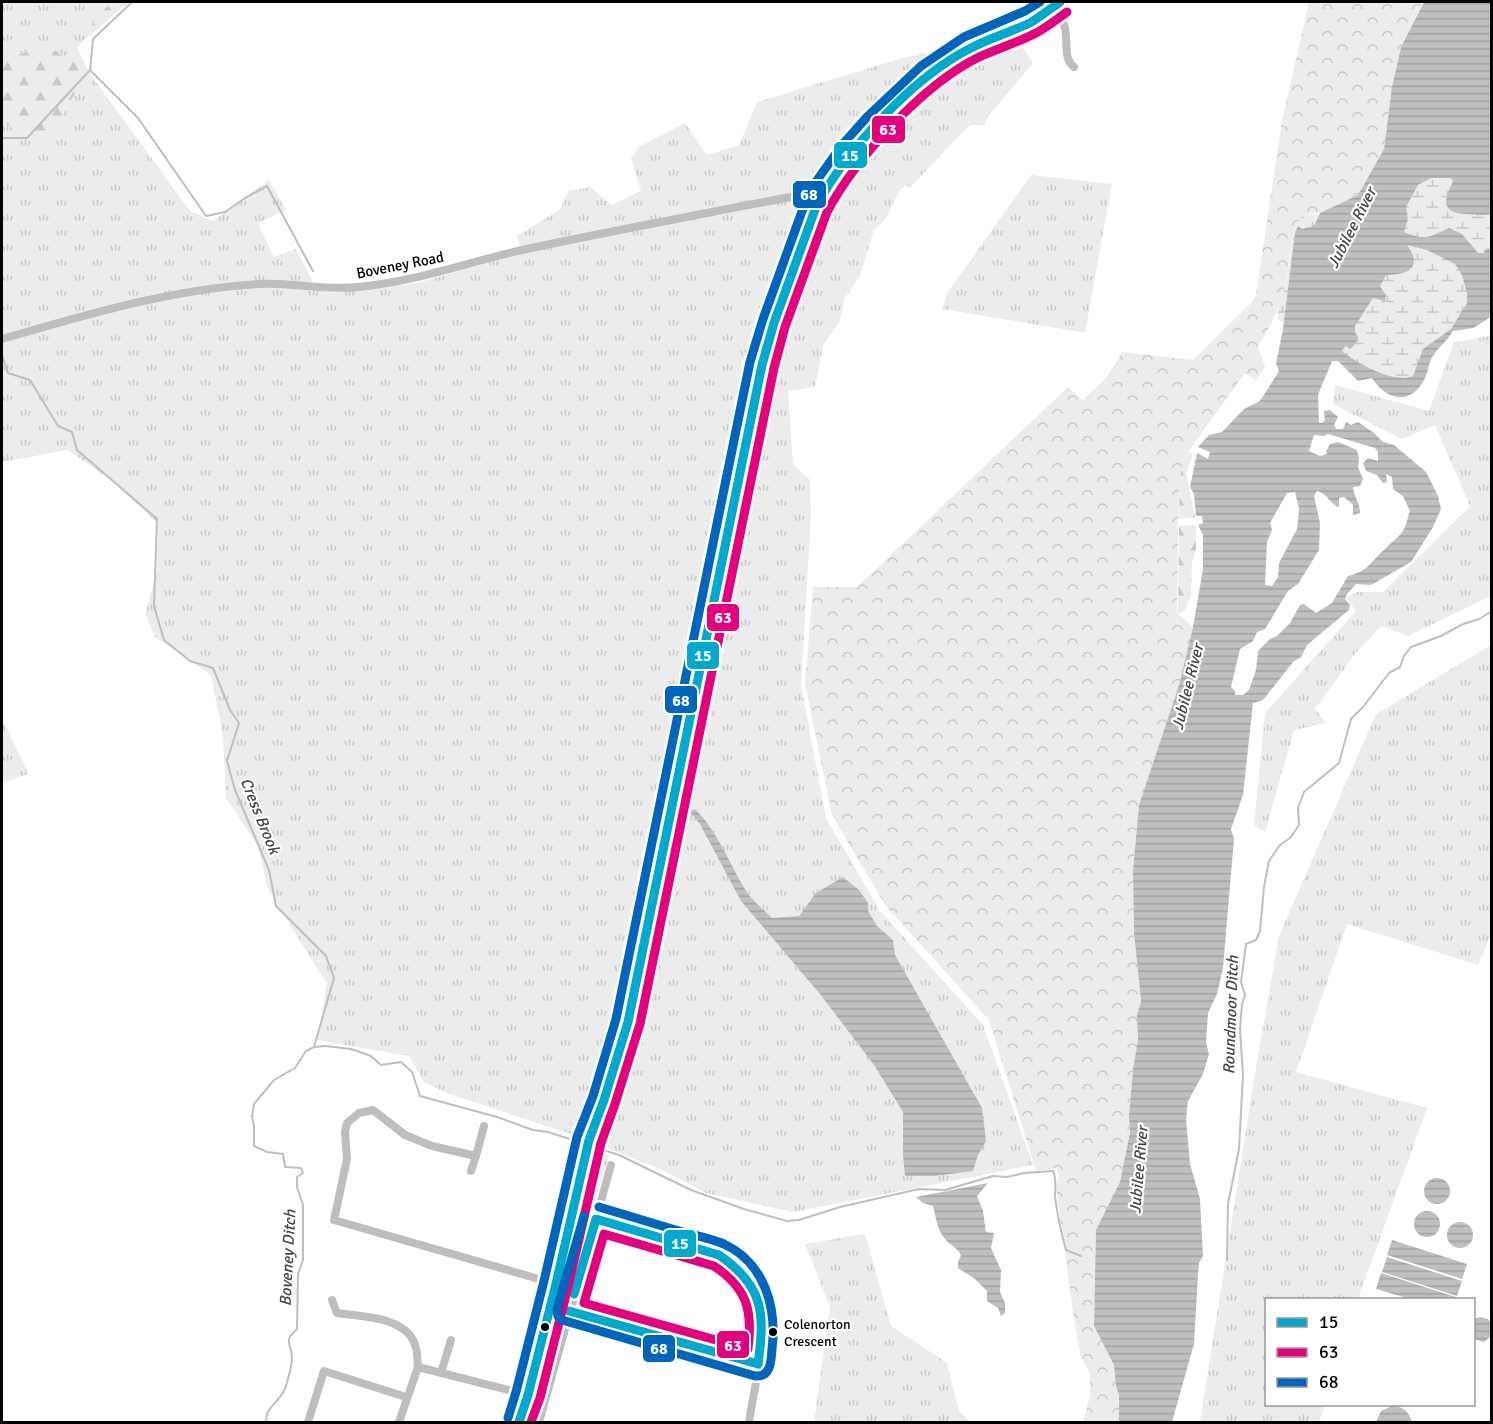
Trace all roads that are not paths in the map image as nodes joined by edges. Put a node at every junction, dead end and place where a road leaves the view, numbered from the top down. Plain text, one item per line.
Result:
1 (1057, 5) edge
2 (1074, 67) dead end
3 (825, 190) junction
4 (804, 195) junction
5 (816, 207) junction
6 (2, 339) edge
7 (484, 1126) dead end
8 (476, 1156) junction
9 (611, 1165) dead end
10 (471, 1171) dead end
11 (599, 1220) junction
12 (564, 1253) junction
13 (584, 1257) junction
14 (556, 1284) junction
15 (332, 1300) dead end
16 (569, 1311) junction
17 (451, 1340) dead end
18 (758, 1364) junction
19 (418, 1367) junction
20 (441, 1373) junction
21 (528, 1395) junction
22 (406, 1397) junction
23 (308, 1422) edge
24 (399, 1422) edge
25 (519, 1422) edge
26 (539, 1422) edge
27 (749, 1422) edge

1 - 2 street
1 - 3 main road
3 - 4 street, Boveney Road
3 - 5 main road
4 - 5 street
4 - 6 street, Boveney Road
5 - 12 main road
7 - 8 street
8 - 10 street
8 - 14 street
9 - 11 street
11 - 13 street
11 - 18 street
12 - 13 street
12 - 14 main road
13 - 16 street
14 - 21 main road
15 - 19 street
16 - 18 street
16 - 26 street
17 - 20 street
18 - 27 street
19 - 20 street
19 - 22 street
20 - 21 street
21 - 25 main road
22 - 23 street
22 - 24 street

